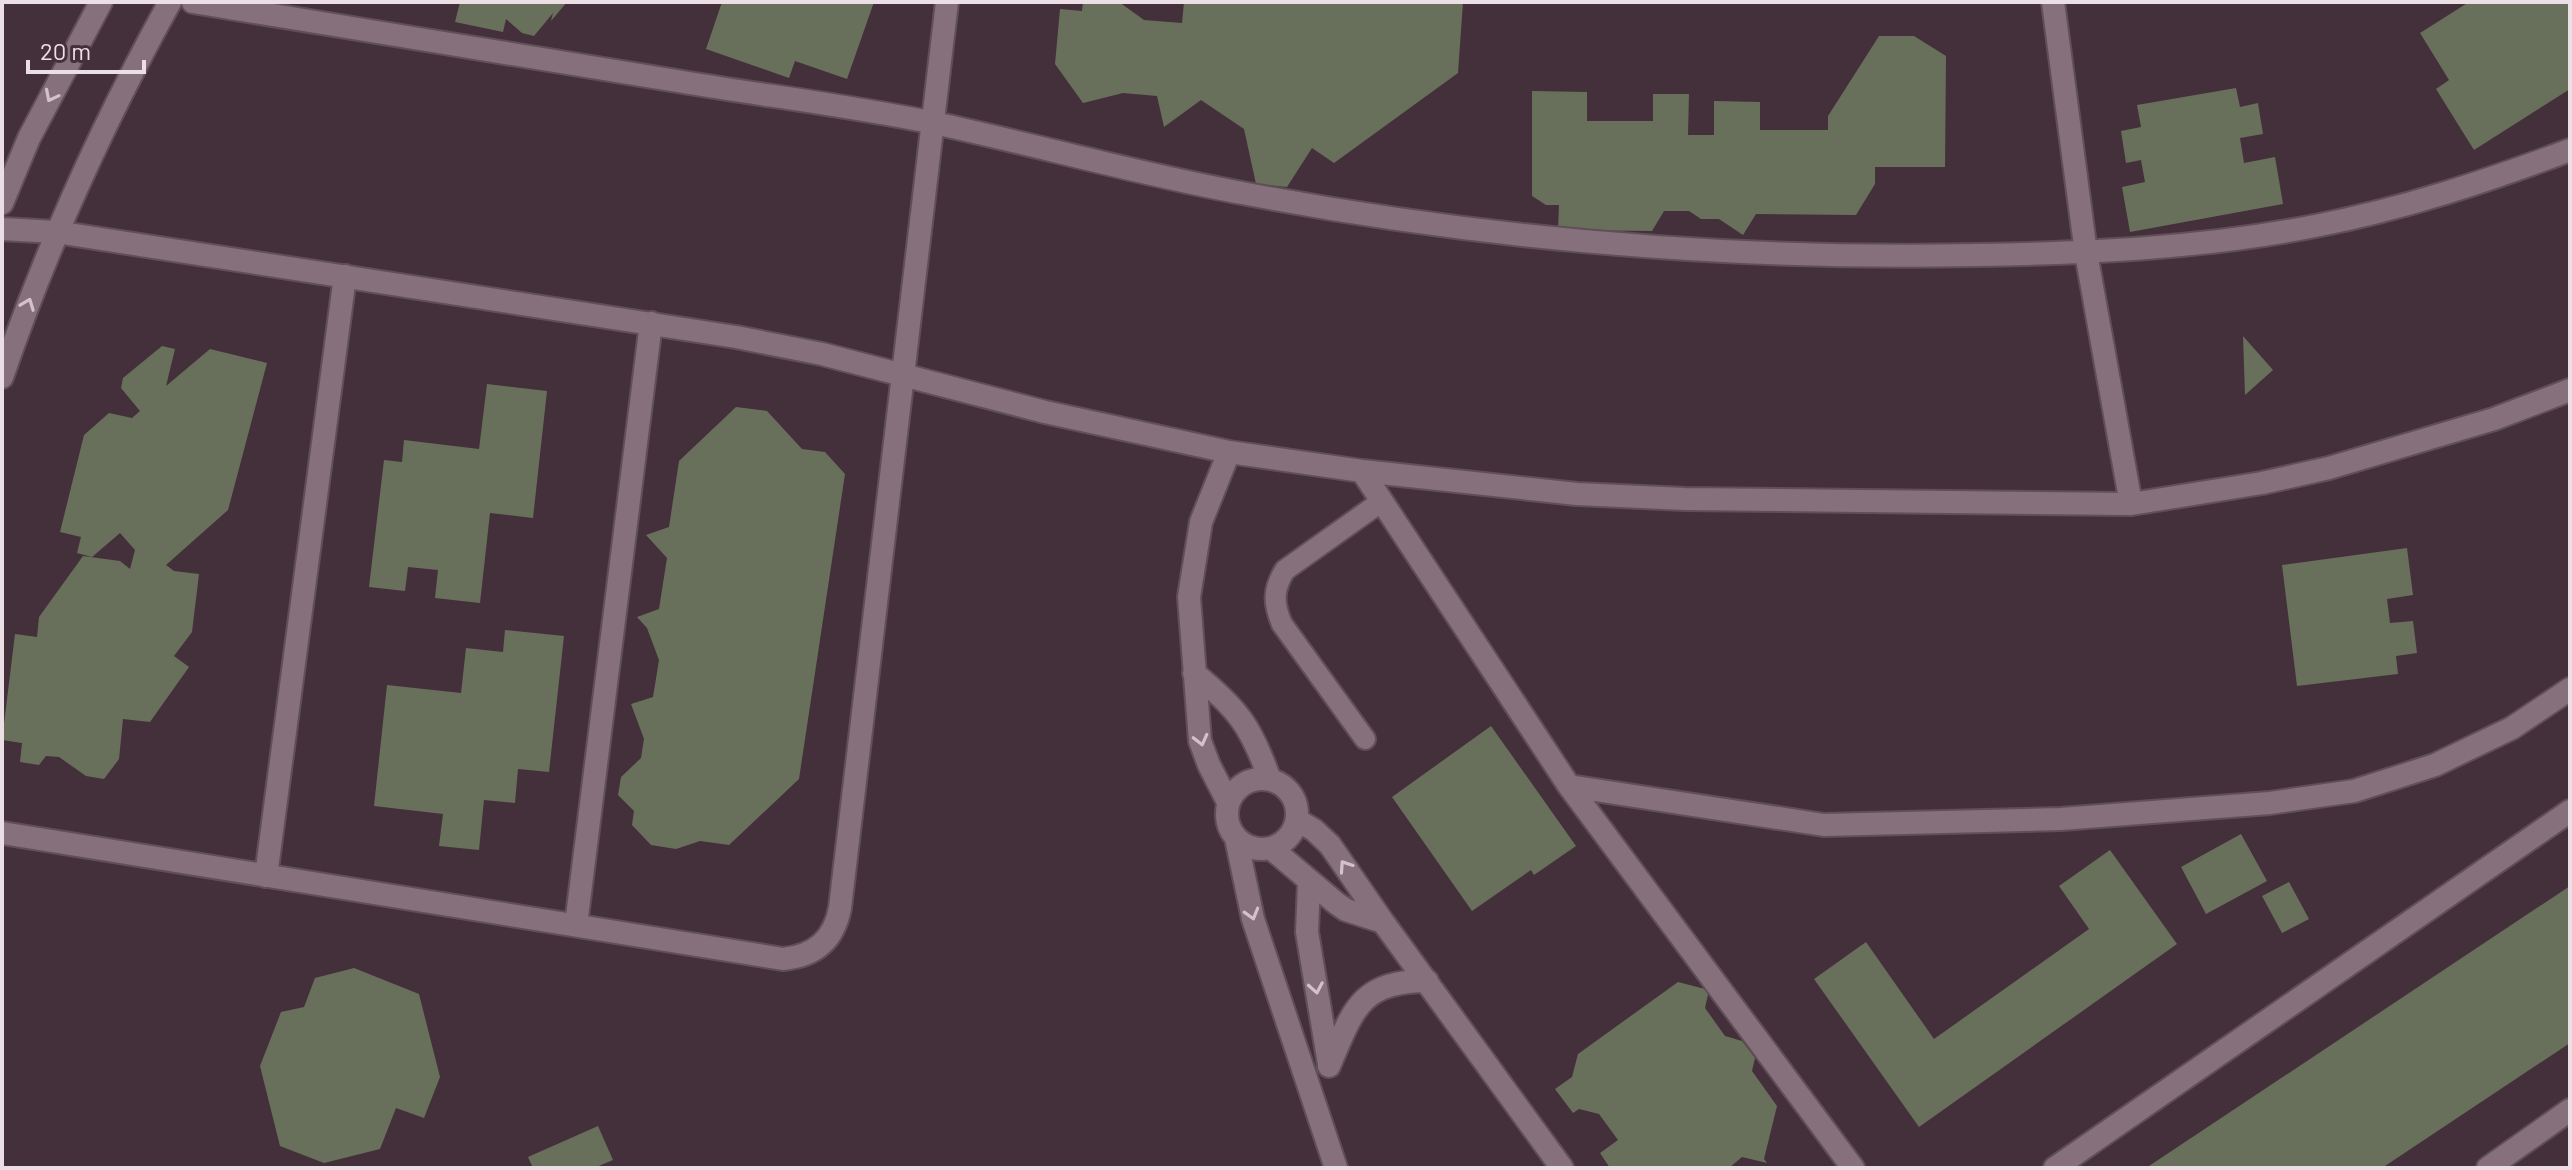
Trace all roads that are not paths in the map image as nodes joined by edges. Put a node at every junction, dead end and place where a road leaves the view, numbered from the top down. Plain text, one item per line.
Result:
1 (101, 2) edge
2 (170, 2) edge
3 (193, 2) edge
4 (947, 2) edge
5 (2053, 2) edge
6 (933, 123) junction
7 (2570, 150) edge
8 (2, 203) edge
9 (2, 229) edge
10 (56, 232) junction
11 (2086, 253) junction
12 (345, 276) junction
13 (651, 323) junction
14 (903, 376) junction
15 (2, 377) edge
16 (2570, 390) edge
17 (1229, 452) junction
18 (1362, 471) junction
19 (1382, 501) junction
20 (2131, 504) junction
21 (1194, 673) junction
22 (2570, 689) edge
23 (1365, 739) dead end
24 (1270, 780) junction
25 (1569, 786) junction
26 (1228, 802) junction
27 (2570, 811) edge
28 (1297, 820) junction
29 (2, 833) edge
30 (1236, 838) junction
31 (1272, 849) junction
32 (266, 876) junction
33 (1309, 883) junction
34 (1383, 922) junction
35 (576, 925) junction
36 (1427, 981) junction
37 (1329, 1064) junction
38 (1314, 1100) junction
39 (2570, 1110) edge
40 (1336, 1168) edge
41 (1562, 1168) edge
42 (1853, 1168) edge
43 (2055, 1168) edge
44 (2488, 1168) edge

1 -> 8 street
2 - 10 street
3 - 6 street
4 - 6 street
5 - 11 street
6 - 11 street
6 - 14 street
7 - 11 street
9 - 10 street
10 - 12 street
15 -> 10 street
11 - 20 street
12 - 13 street
12 - 32 street
13 - 14 street
13 - 35 street
14 - 17 street
14 - 35 street
16 - 20 street
17 - 18 street
17 - 21 street
18 - 19 street
18 - 20 street
19 - 23 lane
19 - 25 street
21 - 24 street
21 -> 26 street
22 - 25 street
24 - 26 street
24 - 28 street
25 - 42 street
26 - 30 street
27 - 43 street
28 - 31 street
34 -> 28 street
29 - 32 street
30 - 31 street
30 -> 38 street
31 - 33 street
32 - 35 street
33 - 34 street
33 -> 37 street
34 - 36 street
36 - 37 street
36 - 41 street
37 - 38 street
38 - 40 street
39 - 44 street

